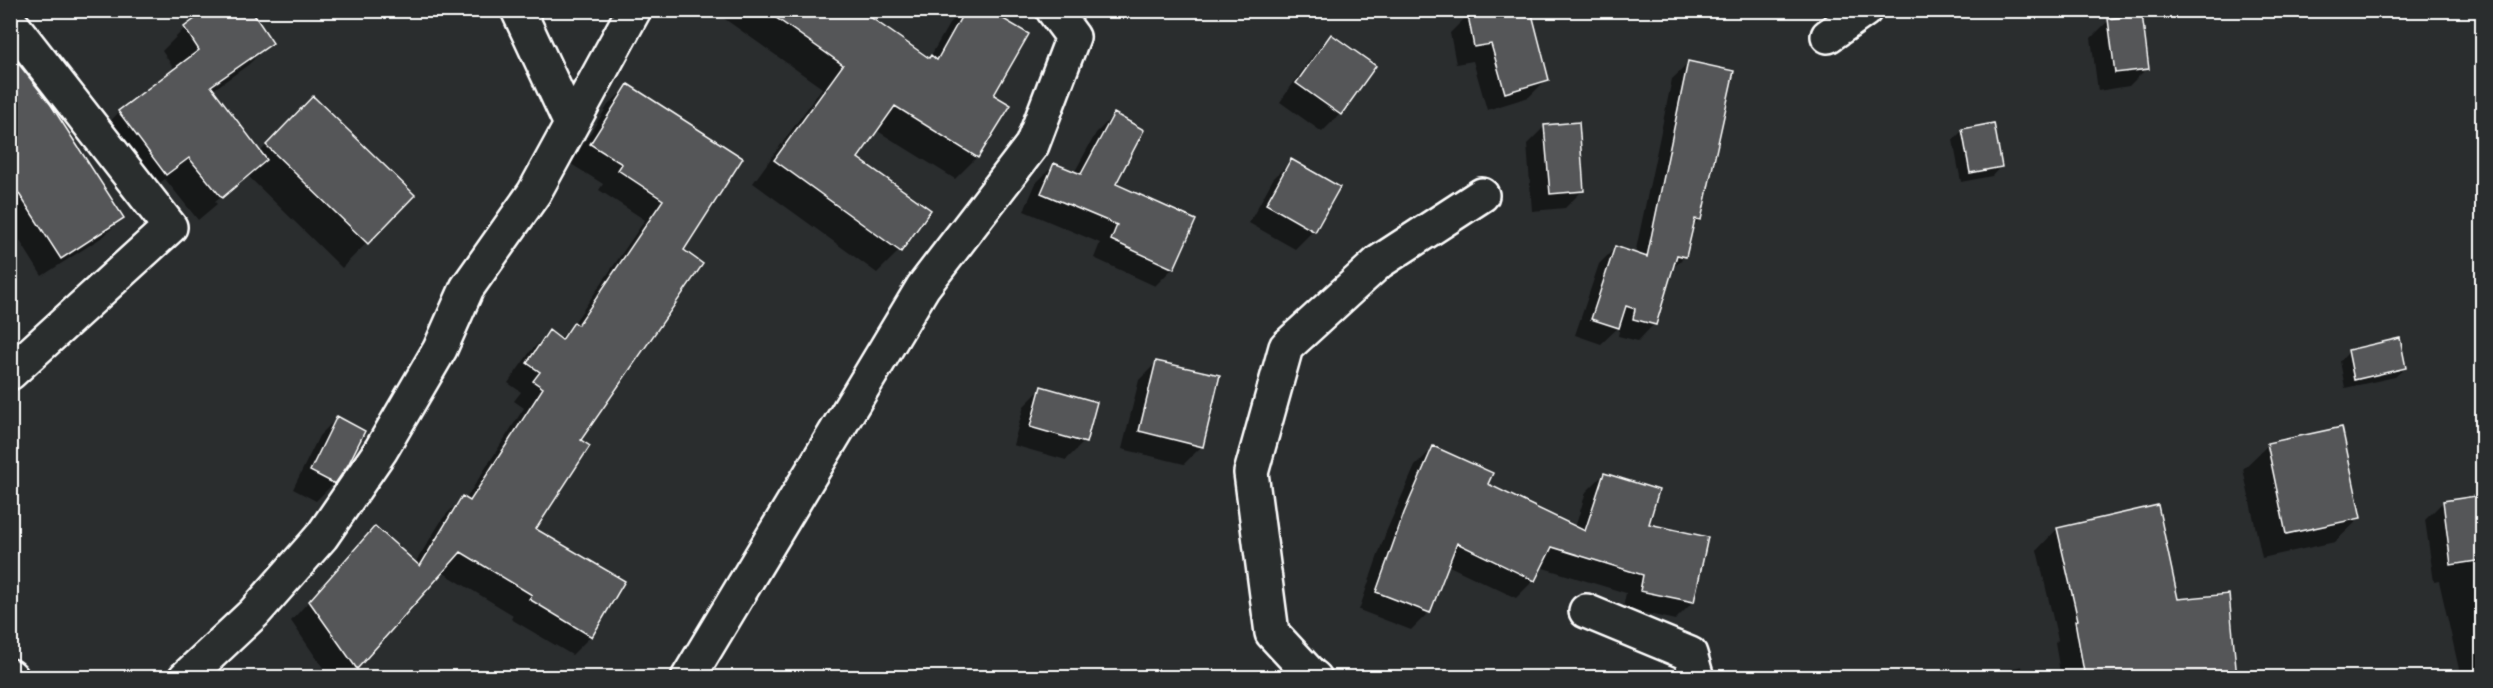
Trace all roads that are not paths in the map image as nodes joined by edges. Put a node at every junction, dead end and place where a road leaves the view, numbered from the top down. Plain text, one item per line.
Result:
1 (518, 10) edge
2 (634, 10) edge
3 (1053, 10) edge
4 (1865, 10) edge
5 (10, 22) edge
6 (1828, 36) dead end
7 (572, 124) junction
8 (1482, 195) dead end
9 (10, 373) edge
10 (1586, 610) dead end
11 (185, 678) edge
12 (688, 678) edge
13 (1315, 678) edge
14 (1697, 678) edge

1 - 7 street
2 - 7 street
3 - 12 street
4 - 6 street
5 - 9 street
7 - 11 street
8 - 13 street
10 - 14 street

